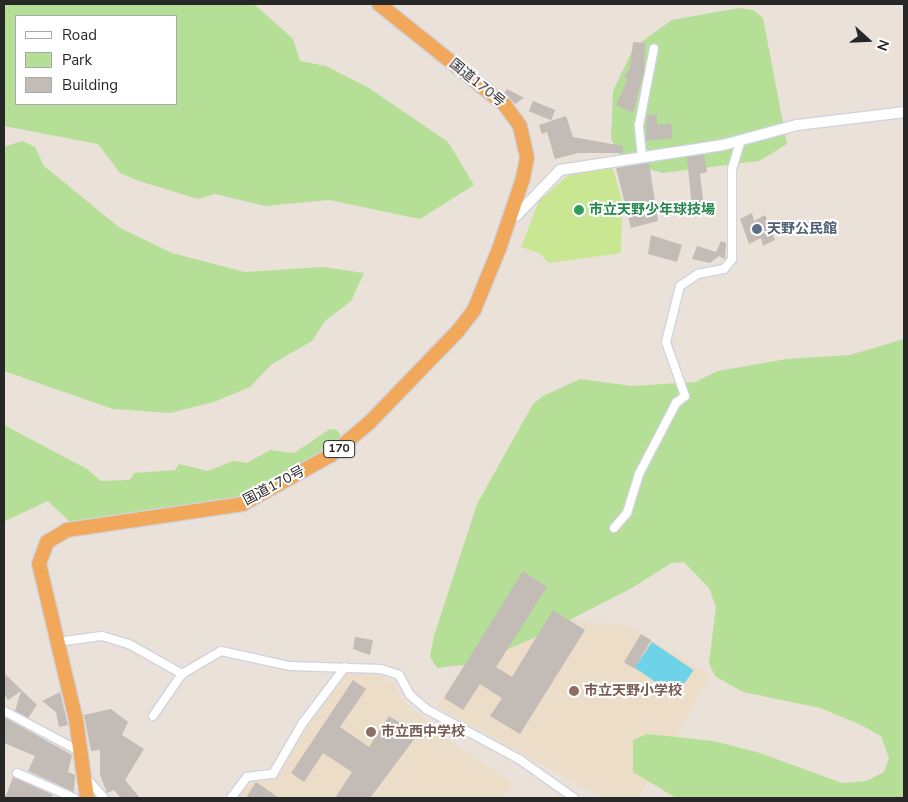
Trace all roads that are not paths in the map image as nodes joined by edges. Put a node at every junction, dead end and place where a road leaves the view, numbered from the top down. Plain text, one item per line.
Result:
1 (379, 4) edge
2 (654, 48) dead end
3 (904, 112) edge
4 (741, 140) junction
5 (642, 156) junction
6 (510, 216) junction
7 (614, 528) dead end
8 (57, 642) junction
9 (345, 667) junction
10 (182, 674) junction
11 (4, 711) edge
12 (153, 716) dead end
13 (82, 752) junction
14 (17, 773) dead end
15 (87, 779) junction
16 (74, 798) edge
17 (88, 798) edge
18 (104, 798) edge
19 (230, 798) edge
20 (574, 798) edge

1 - 6 highway, 国道170号 / 170
2 - 5 street
3 - 4 street
4 - 5 street
4 - 7 street
5 - 6 street
6 - 8 highway, 国道170号 / 170
8 - 10 street
8 - 13 highway, 国道170号 / 170
9 - 10 street
9 - 19 street
9 - 20 street
10 - 12 street
11 - 13 street
13 - 15 highway, 国道170号 / 170
14 - 16 street
15 - 17 highway, 国道170号 / 170
15 - 18 street

